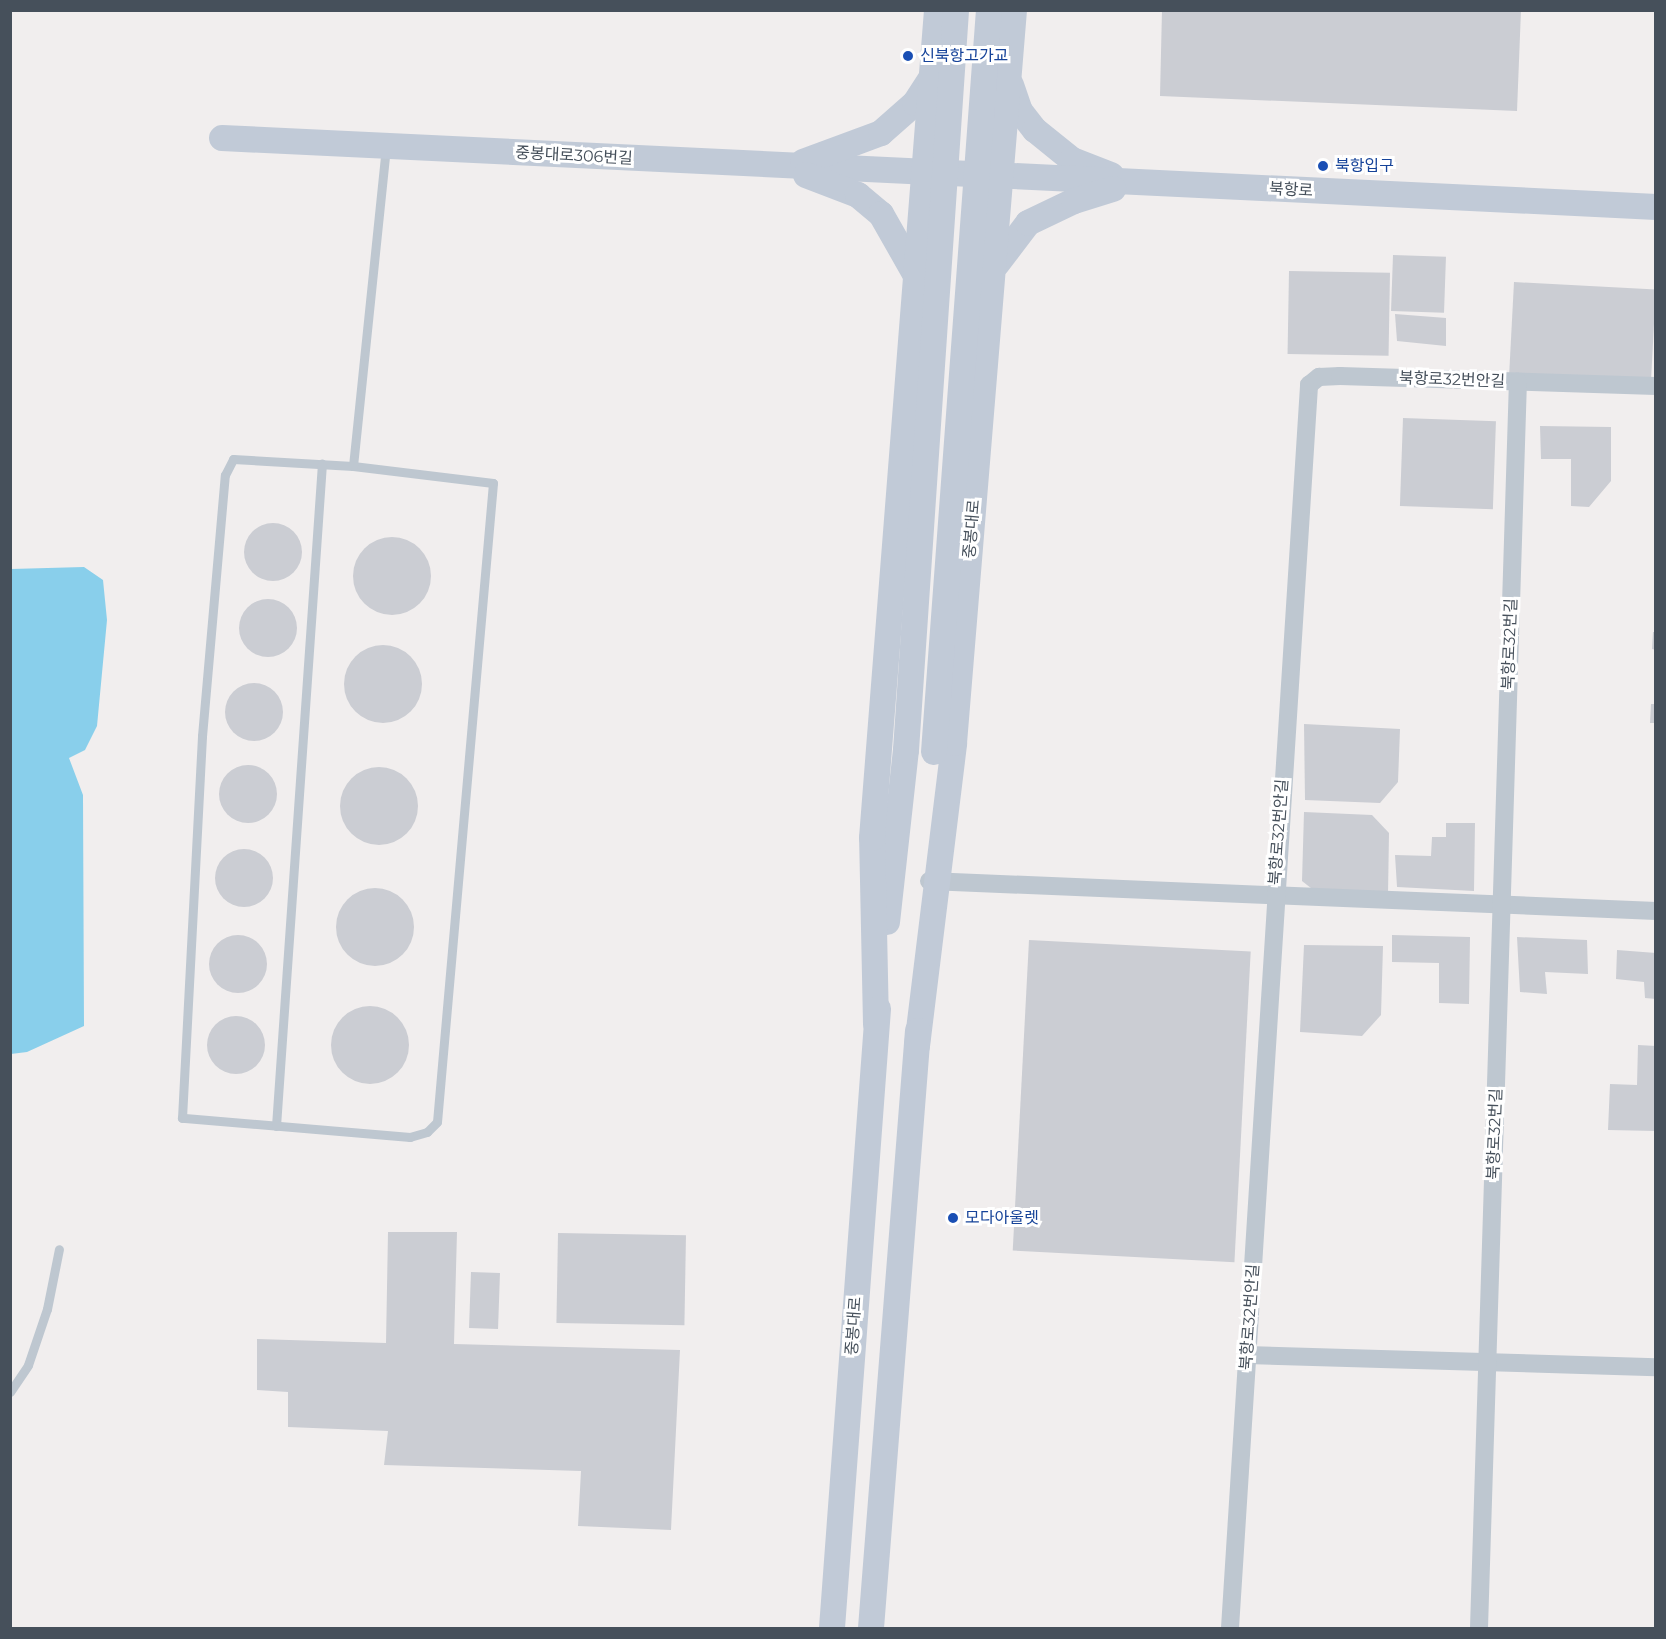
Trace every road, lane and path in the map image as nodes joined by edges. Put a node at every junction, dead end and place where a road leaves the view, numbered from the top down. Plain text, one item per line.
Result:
1 (938, 10) edge
2 (956, 10) edge
3 (989, 10) edge
4 (1014, 10) edge
5 (933, 75) junction
6 (1009, 80) junction
7 (222, 138) dead end
8 (386, 146) junction
9 (786, 167) junction
10 (926, 175) junction
11 (1002, 177) junction
12 (1131, 183) junction
13 (1656, 207) edge
14 (995, 267) junction
15 (918, 279) junction
16 (1518, 382) junction
17 (1656, 386) edge
18 (322, 464) junction
19 (354, 466) junction
20 (933, 881) junction
21 (1275, 897) junction
22 (1502, 905) junction
23 (1656, 911) edge
24 (876, 1024) junction
25 (276, 1126) junction
26 (59, 1249) dead end
27 (1247, 1355) junction
28 (1488, 1362) junction
29 (1656, 1367) edge
30 (10, 1392) edge
31 (832, 1629) edge
32 (871, 1629) edge
33 (1230, 1629) edge
34 (1479, 1629) edge

1 - 5 main road, 중봉대로
2 - 24 main road, 중봉대로, bridge
3 - 20 main road, 중봉대로, bridge
4 - 6 main road, 중봉대로
5 - 9 main road
5 - 10 main road, 중봉대로
6 - 11 main road, 중봉대로
6 - 12 main road
7 - 8 main road, 중봉대로306번길
8 - 9 main road, 중봉대로306번길
8 - 19 lane
9 - 10 main road, 중봉대로306번길
9 - 15 main road
10 - 11 main road, 북항로
10 - 15 main road, 중봉대로
11 - 12 main road, 북항로
11 - 14 main road, 중봉대로
12 - 13 main road, 북항로
12 - 14 main road
14 - 20 main road, 중봉대로
15 - 24 main road, 중봉대로
16 - 17 street, 북항로32번안길
16 - 21 street, 북항로32번안길
16 - 22 street, 북항로32번길
18 - 19 lane
18 - 25 lane
18 - 25 lane
19 - 25 lane
20 - 21 street
20 - 32 main road, 중봉대로
21 - 22 street
21 - 27 street, 북항로32번안길
22 - 23 street
22 - 28 street, 북항로32번길
24 - 31 main road, 중봉대로
26 - 30 lane
27 - 28 street
27 - 33 street, 북항로32번안길
28 - 29 street
28 - 34 street, 북항로32번길

